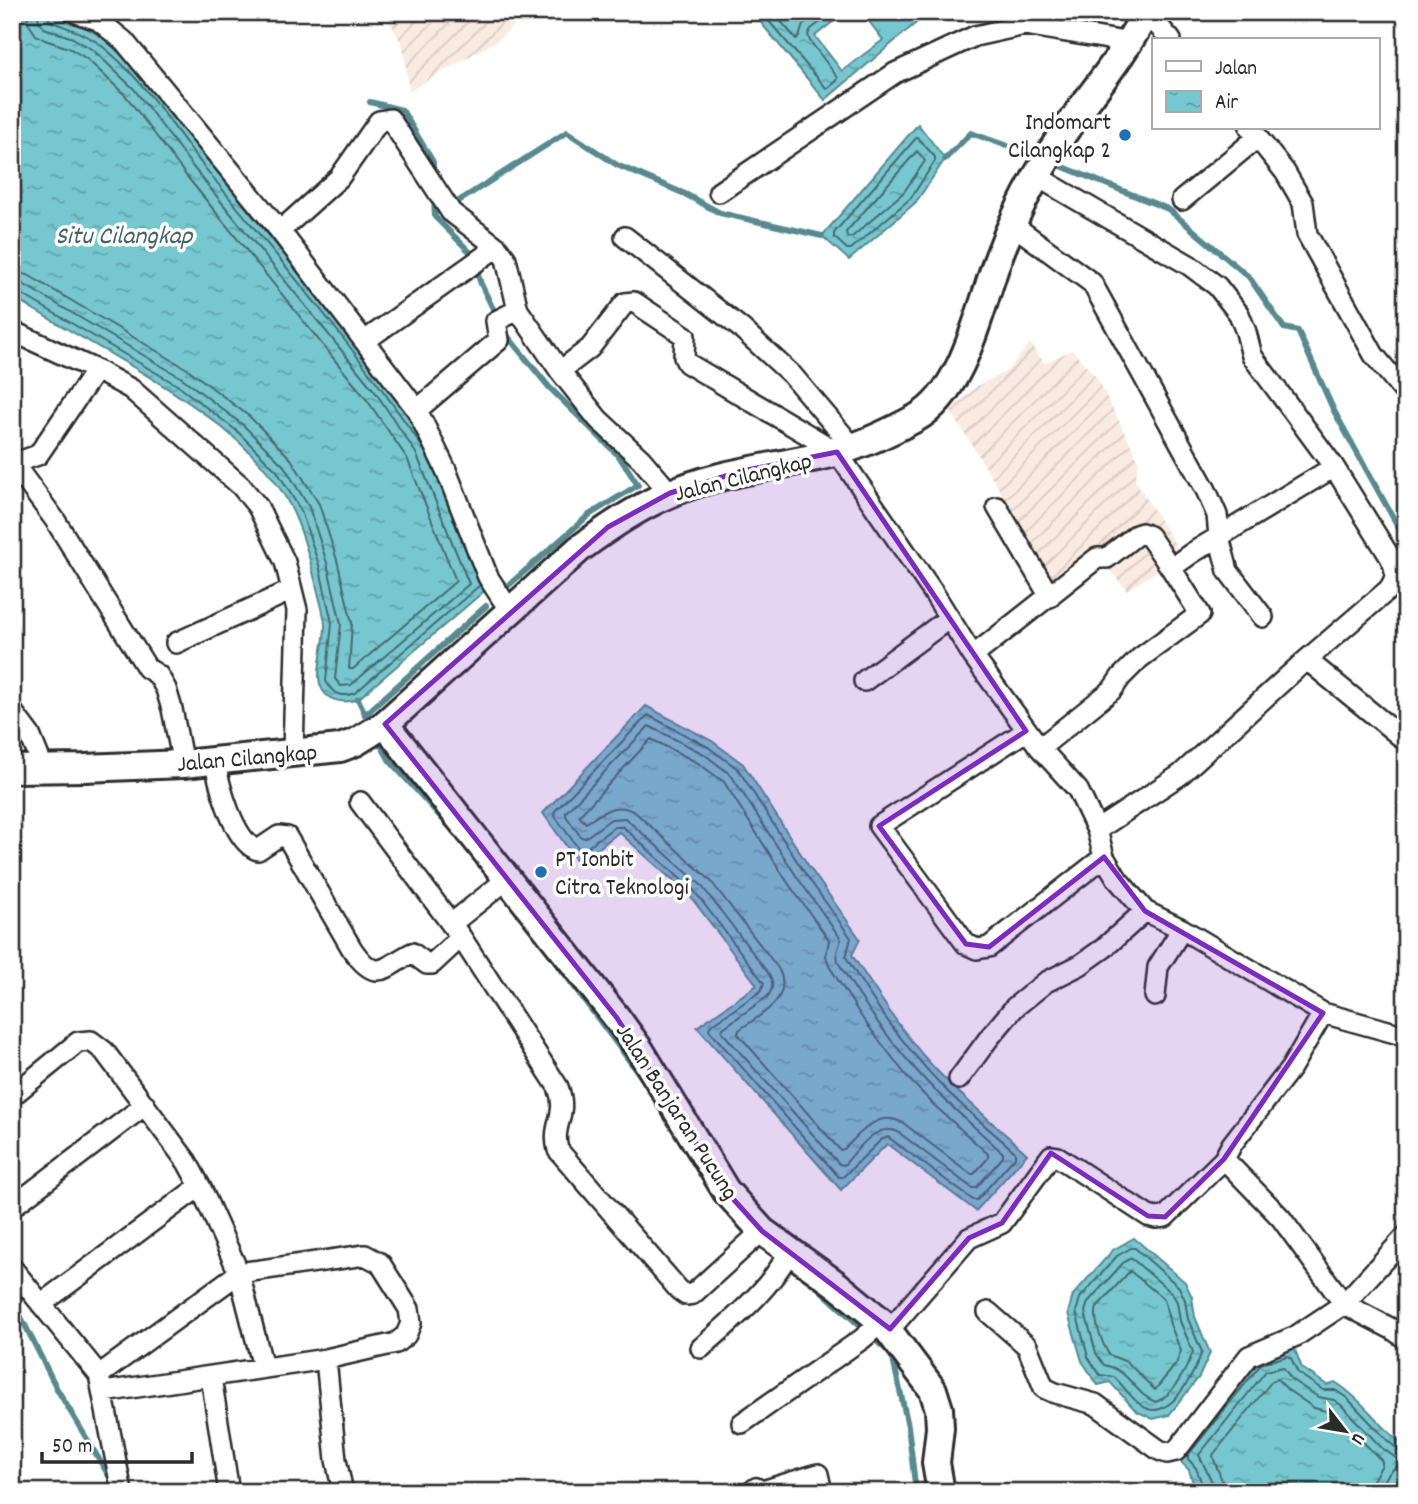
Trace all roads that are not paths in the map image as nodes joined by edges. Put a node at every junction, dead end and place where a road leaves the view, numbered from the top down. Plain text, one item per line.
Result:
1 (75, 12) edge
2 (1146, 12) edge
3 (1169, 38) edge
4 (1130, 43) junction
5 (1254, 132) edge
6 (1044, 165) junction
7 (719, 192) dead end
8 (1182, 200) dead end
9 (1013, 225) junction
10 (280, 231) junction
11 (625, 237) dead end
12 (497, 247) junction
13 (507, 314) junction
14 (12, 331) edge
15 (366, 340) junction
16 (96, 370) junction
17 (560, 371) junction
18 (1406, 394) edge
19 (417, 410) junction
20 (845, 449) junction
21 (13, 463) edge
22 (1334, 467) junction
23 (670, 493) junction
24 (997, 507) dead end
25 (1219, 537) junction
26 (1171, 568) junction
27 (292, 590) junction
28 (1050, 597) junction
29 (510, 611) junction
30 (1263, 617) dead end
31 (948, 619) junction
32 (176, 643) dead end
33 (973, 656) junction
34 (1307, 660) junction
35 (864, 681) dead end
36 (12, 711) edge
37 (383, 725) junction
38 (1026, 731) junction
39 (1406, 741) edge
40 (1040, 748) junction
41 (293, 752) junction
42 (214, 759) junction
43 (183, 764) junction
44 (43, 767) junction
45 (12, 769) edge
46 (360, 802) dead end
47 (1097, 830) junction
48 (1104, 857) junction
49 (501, 885) junction
50 (1145, 911) junction
51 (1182, 929) junction
52 (456, 930) junction
53 (1155, 996) dead end
54 (1323, 1013) junction
55 (1406, 1036) edge
56 (959, 1079) dead end
57 (12, 1097) edge
58 (145, 1105) junction
59 (1224, 1159) junction
60 (200, 1186) junction
61 (12, 1206) edge
62 (1406, 1236) edge
63 (756, 1237) junction
64 (786, 1259) junction
65 (12, 1268) edge
66 (239, 1273) junction
67 (41, 1304) junction
68 (1344, 1304) junction
69 (988, 1312) dead end
70 (877, 1329) junction
71 (1406, 1339) edge
72 (701, 1348) dead end
73 (326, 1359) junction
74 (263, 1367) junction
75 (211, 1377) junction
76 (102, 1383) junction
77 (742, 1423) dead end
78 (122, 1492) edge
79 (229, 1492) edge
80 (343, 1492) edge
81 (751, 1492) edge
82 (822, 1492) edge
83 (941, 1492) edge

1 - 10 street
2 - 3 street
2 - 4 street, Jalan Cilangkap
4 - 6 street, Jalan Cilangkap
4 - 7 street
5 - 8 street
5 - 18 street
6 - 9 street, Jalan Cilangkap
6 - 22 street
9 - 20 street, Jalan Cilangkap
9 - 25 street
10 - 12 street
10 - 15 street
11 - 20 street
12 - 13 street
12 - 15 street
13 - 17 street
13 - 19 street
14 - 16 street
15 - 19 street
16 - 21 street
16 - 27 street
17 - 20 street
17 - 23 street
19 - 29 street
20 - 23 street, Jalan Cilangkap
20 - 31 street
21 - 43 street
22 - 25 street
22 - 34 street
23 - 29 street, Jalan Cilangkap
24 - 28 street
25 - 26 street
25 - 30 street
26 - 28 street
26 - 40 street
27 - 32 street
27 - 41 street
28 - 33 street
29 - 37 street, Jalan Cilangkap
31 - 33 street
31 - 35 street
33 - 38 street
34 - 39 street
34 - 47 street
36 - 44 street
37 - 41 street, Jalan Cilangkap
37 - 49 street, Jalan Banjaran Pucung
38 - 40 street
38 - 48 street
40 - 47 street
41 - 42 street, Jalan Cilangkap
42 - 43 street, Jalan Cilangkap
42 - 52 street
43 - 44 street, Jalan Cilangkap
44 - 45 street, Jalan Cilangkap
46 - 52 street
47 - 48 street
48 - 50 street
49 - 52 street
49 - 63 street, Jalan Banjaran Pucung
50 - 51 street
50 - 56 street
51 - 53 street
51 - 54 street
52 - 63 street
54 - 55 street
54 - 59 street
57 - 58 street
58 - 60 street
58 - 61 street
59 - 68 street
59 - 70 street
60 - 66 street
60 - 67 street
62 - 68 street
63 - 64 street, Jalan Banjaran Pucung
64 - 70 street, Jalan Banjaran Pucung
64 - 72 street
65 - 67 street
66 - 73 street
66 - 74 street
66 - 76 street
67 - 76 street
68 - 69 street
68 - 71 street
70 - 77 street
70 - 83 street, Jalan Banjaran Pucung
73 - 74 street
73 - 80 street
74 - 75 street
75 - 76 street
75 - 79 street
76 - 78 street
81 - 82 street

